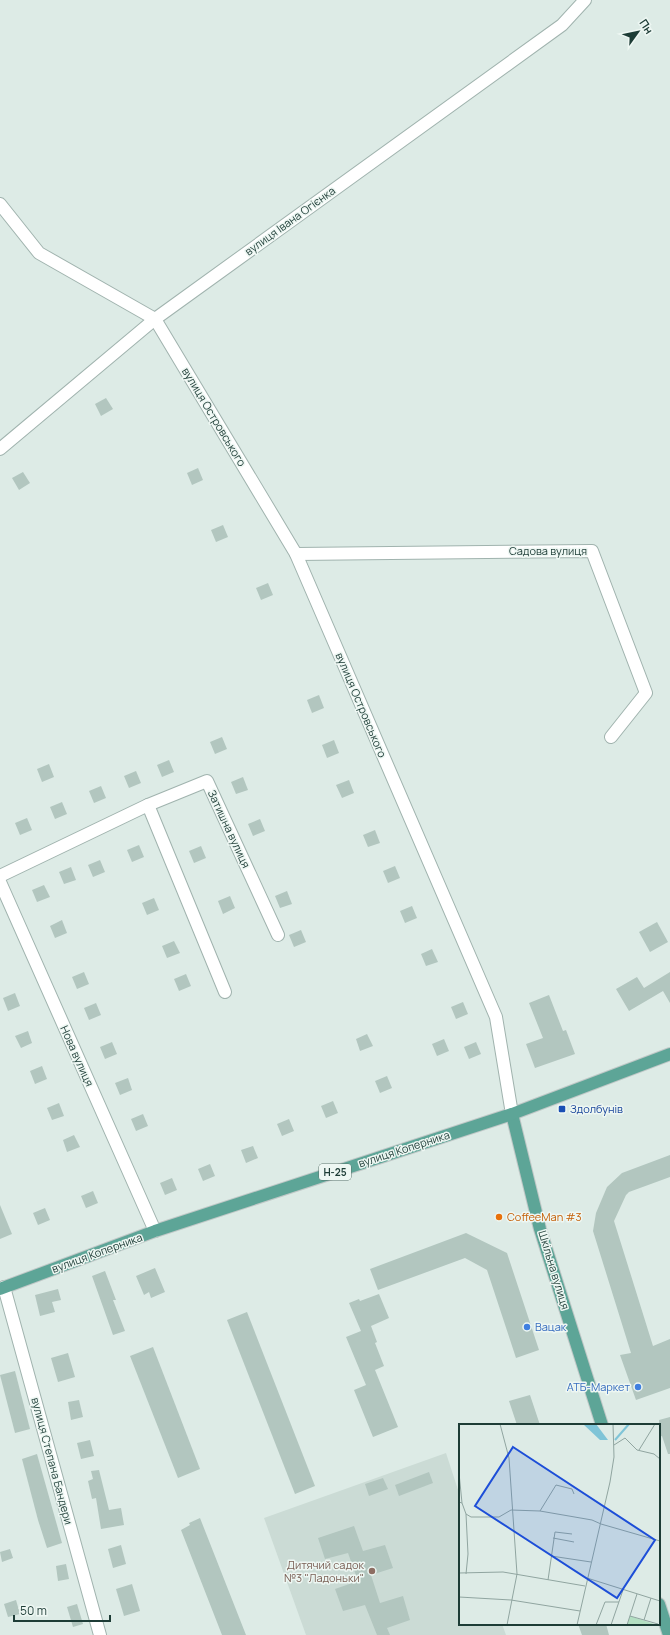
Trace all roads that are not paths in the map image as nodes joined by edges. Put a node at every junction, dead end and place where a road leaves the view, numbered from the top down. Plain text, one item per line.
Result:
1 (585, 0) edge
2 (0, 204) edge
3 (156, 319) junction
4 (0, 450) edge
5 (296, 554) junction
6 (611, 737) dead end
7 (148, 805) junction
8 (0, 876) edge
9 (0, 882) edge
10 (278, 935) dead end
11 (225, 992) dead end
12 (670, 1054) edge
13 (512, 1114) junction
14 (155, 1231) junction
15 (2, 1288) edge
16 (602, 1424) edge
17 (660, 1607) edge
18 (100, 1635) edge
19 (669, 1635) edge

1 - 3 street, вулиця Івана Огієнка
2 - 3 street
3 - 4 street, вулиця Івана Огієнка
3 - 5 street, вулиця Островського
5 - 6 street, Садова вулиця
5 - 13 street, вулиця Островського
7 - 8 street, Затишна вулиця
7 - 10 street, Затишна вулиця
7 - 11 street
9 - 14 street, Нова вулиця
12 - 13 main road, вулиця Коперника / Н-25
13 - 14 main road, вулиця Коперника / Н-25
13 - 16 main road, Шкільна вулиця
14 - 15 main road, вулиця Коперника / Н-25
15 - 18 street, вулиця Степана Бандери
17 - 19 main road

